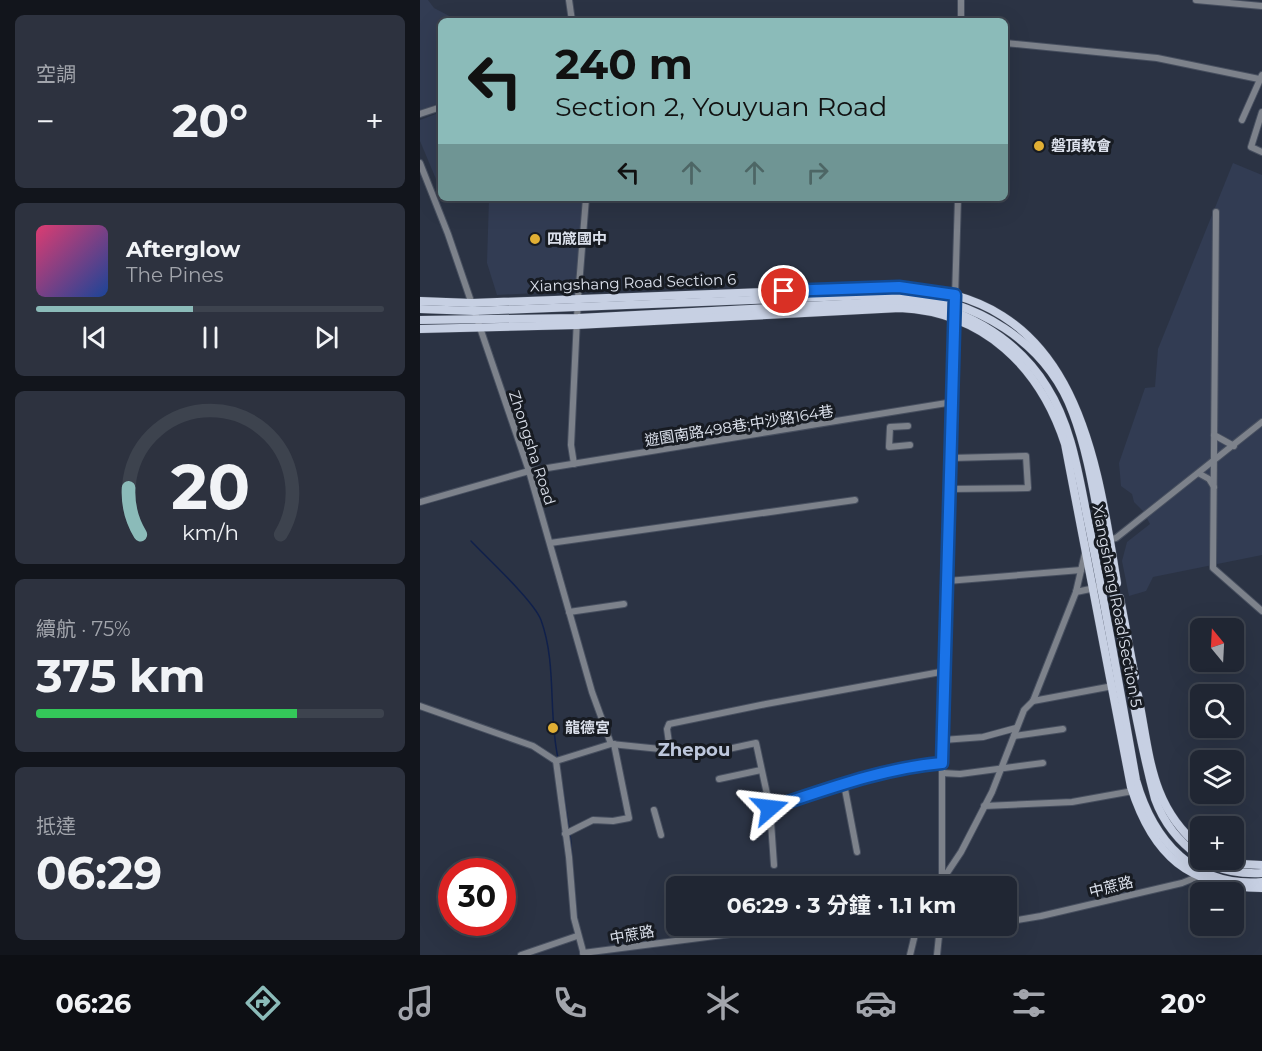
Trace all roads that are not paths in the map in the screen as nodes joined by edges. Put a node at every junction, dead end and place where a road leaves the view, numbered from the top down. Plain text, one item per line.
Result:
1 (569, 0) edge
2 (962, 0) edge
3 (1196, 0) edge
4 (1262, 6) edge
5 (572, 18) edge
6 (961, 18) edge
7 (1008, 43) edge
8 (1261, 77) edge
9 (438, 108) edge
10 (1262, 112) edge
11 (420, 114) edge
12 (1242, 120) dead end
13 (1262, 152) edge
14 (420, 163) edge
15 (438, 193) edge
16 (432, 194) junction
17 (586, 201) edge
18 (958, 201) edge
19 (1216, 212) dead end
20 (420, 301) edge
21 (578, 302) junction
22 (473, 307) junction
23 (955, 307) junction
24 (420, 309) edge
25 (420, 320) edge
26 (577, 322) junction
27 (477, 324) junction
28 (420, 328) edge
29 (953, 402) junction
30 (1262, 422) edge
31 (908, 426) dead end
32 (1213, 435) junction
33 (910, 445) dead end
34 (1234, 446) junction
35 (951, 458) junction
36 (1214, 462) junction
37 (574, 464) junction
38 (529, 471) junction
39 (1200, 474) junction
40 (1215, 488) junction
41 (950, 489) junction
42 (855, 500) dead end
43 (420, 502) edge
44 (1106, 541) junction
45 (550, 543) junction
46 (1089, 544) junction
47 (1081, 570) junction
48 (947, 581) junction
49 (1114, 584) junction
50 (1097, 587) junction
51 (1076, 592) junction
52 (624, 604) dead end
53 (1262, 611) edge
54 (569, 612) junction
55 (946, 671) junction
56 (1113, 686) junction
57 (1033, 701) junction
58 (420, 706) edge
59 (1016, 728) junction
60 (1063, 729) dead end
61 (1014, 736) junction
62 (943, 740) junction
63 (612, 744) junction
64 (719, 751) dead end
65 (556, 761) junction
66 (942, 763) junction
67 (1043, 763) dead end
68 (1003, 767) junction
69 (761, 770) junction
70 (942, 773) junction
71 (719, 779) dead end
72 (844, 784) junction
73 (1133, 791) junction
74 (984, 806) junction
75 (770, 808) junction
76 (654, 810) dead end
77 (566, 834) junction
78 (661, 835) dead end
79 (1190, 839) edge
80 (1190, 848) edge
81 (857, 852) dead end
82 (1244, 864) edge
83 (774, 865) dead end
84 (1262, 865) edge
85 (1184, 870) junction
86 (1204, 870) edge
87 (1234, 870) edge
88 (1262, 873) edge
89 (1200, 874) junction
90 (942, 876) edge
91 (946, 876) edge
92 (1262, 882) edge
93 (1182, 884) junction
94 (1262, 888) edge
95 (1017, 919) edge
96 (577, 936) junction
97 (704, 936) edge
98 (915, 936) edge
99 (939, 936) edge
100 (583, 954) edge
101 (520, 955) edge
102 (910, 955) edge
103 (937, 955) edge

1 - 5 street
2 - 6 street
3 - 4 street
7 - 8 street
8 - 12 street
9 - 11 street
10 - 13 street
14 - 16 street, Zhongsha Road
15 - 16 street
16 - 22 street, Zhongsha Road
17 - 21 street
18 - 23 street
19 - 32 street
20 - 22 main road, Xiangshang Road Section 6
21 - 22 main road, Xiangshang Road Section 6
21 - 23 main road, Xiangshang Road Section 6
21 - 26 street
22 - 24 main road, Xiangshang Road Section 6
22 - 27 street, Zhongsha Road
23 - 26 main road, Xiangshang Road Section 6
23 - 29 street
23 - 44 main road, Xiangshang Road Section 5
23 - 46 main road, Xiangshang Road Section 5
25 - 27 main road, Xiangshang Road Section 6
26 - 27 main road, Xiangshang Road Section 6
26 - 37 street
27 - 28 main road, Xiangshang Road Section 6
27 - 38 street, Zhongsha Road
29 - 35 street
29 - 37 street, 遊園南路498巷;中沙路164巷
30 - 34 street
31 - 33 street
32 - 34 street
32 - 36 street
34 - 36 street
35 - 41 street
35 - 41 street
36 - 39 street
36 - 40 street
37 - 38 street, 遊園南路498巷;中沙路164巷
38 - 43 street, 遊園南路498巷;中沙路164巷
38 - 45 street, Zhongsha Road
39 - 40 street
39 - 44 street
40 - 53 street
41 - 48 street
42 - 45 street
44 - 46 street
44 - 49 main road, Xiangshang Road Section 5
45 - 54 street, Zhongsha Road
46 - 47 street
46 - 50 main road, Xiangshang Road Section 5
47 - 48 street
47 - 51 street
48 - 55 street
49 - 50 street
49 - 79 main road, Xiangshang Road Section 5
49 - 80 main road, Xiangshang Road Section 5
50 - 51 street
50 - 56 main road, Xiangshang Road Section 5
50 - 89 main road, Xiangshang Road Section 5
51 - 57 street
52 - 54 street
54 - 63 street, Zhongsha Road
55 - 62 street
55 - 63 street
56 - 57 street
56 - 73 main road, Xiangshang Road Section 5
57 - 59 street
58 - 65 street
59 - 61 street
59 - 62 street
60 - 61 street
61 - 68 street
62 - 66 street
63 - 65 street
63 - 77 street, Zhongsha Road
64 - 69 street
65 - 77 street
66 - 70 street
66 - 72 street
67 - 68 street
68 - 70 street
68 - 74 street
69 - 71 street
69 - 75 street
70 - 90 street
72 - 75 street
72 - 81 street
73 - 74 street
73 - 85 main road, Xiangshang Road Section 5
74 - 91 street
75 - 83 street
76 - 78 street
77 - 96 street
82 - 84 main road
85 - 89 main road, Xiangshang Road Section 5
85 - 93 street
86 - 89 street, 中蔗路
87 - 88 main road, Xiangshang Road Section 5
89 - 92 main road, Xiangshang Road Section 5
89 - 93 street, 中蔗路
89 - 94 main road, Xiangshang Road Section 5
93 - 95 street, 中蔗路
96 - 100 street
96 - 101 street
97 - 100 street, 中蔗路
98 - 102 street
99 - 103 street

